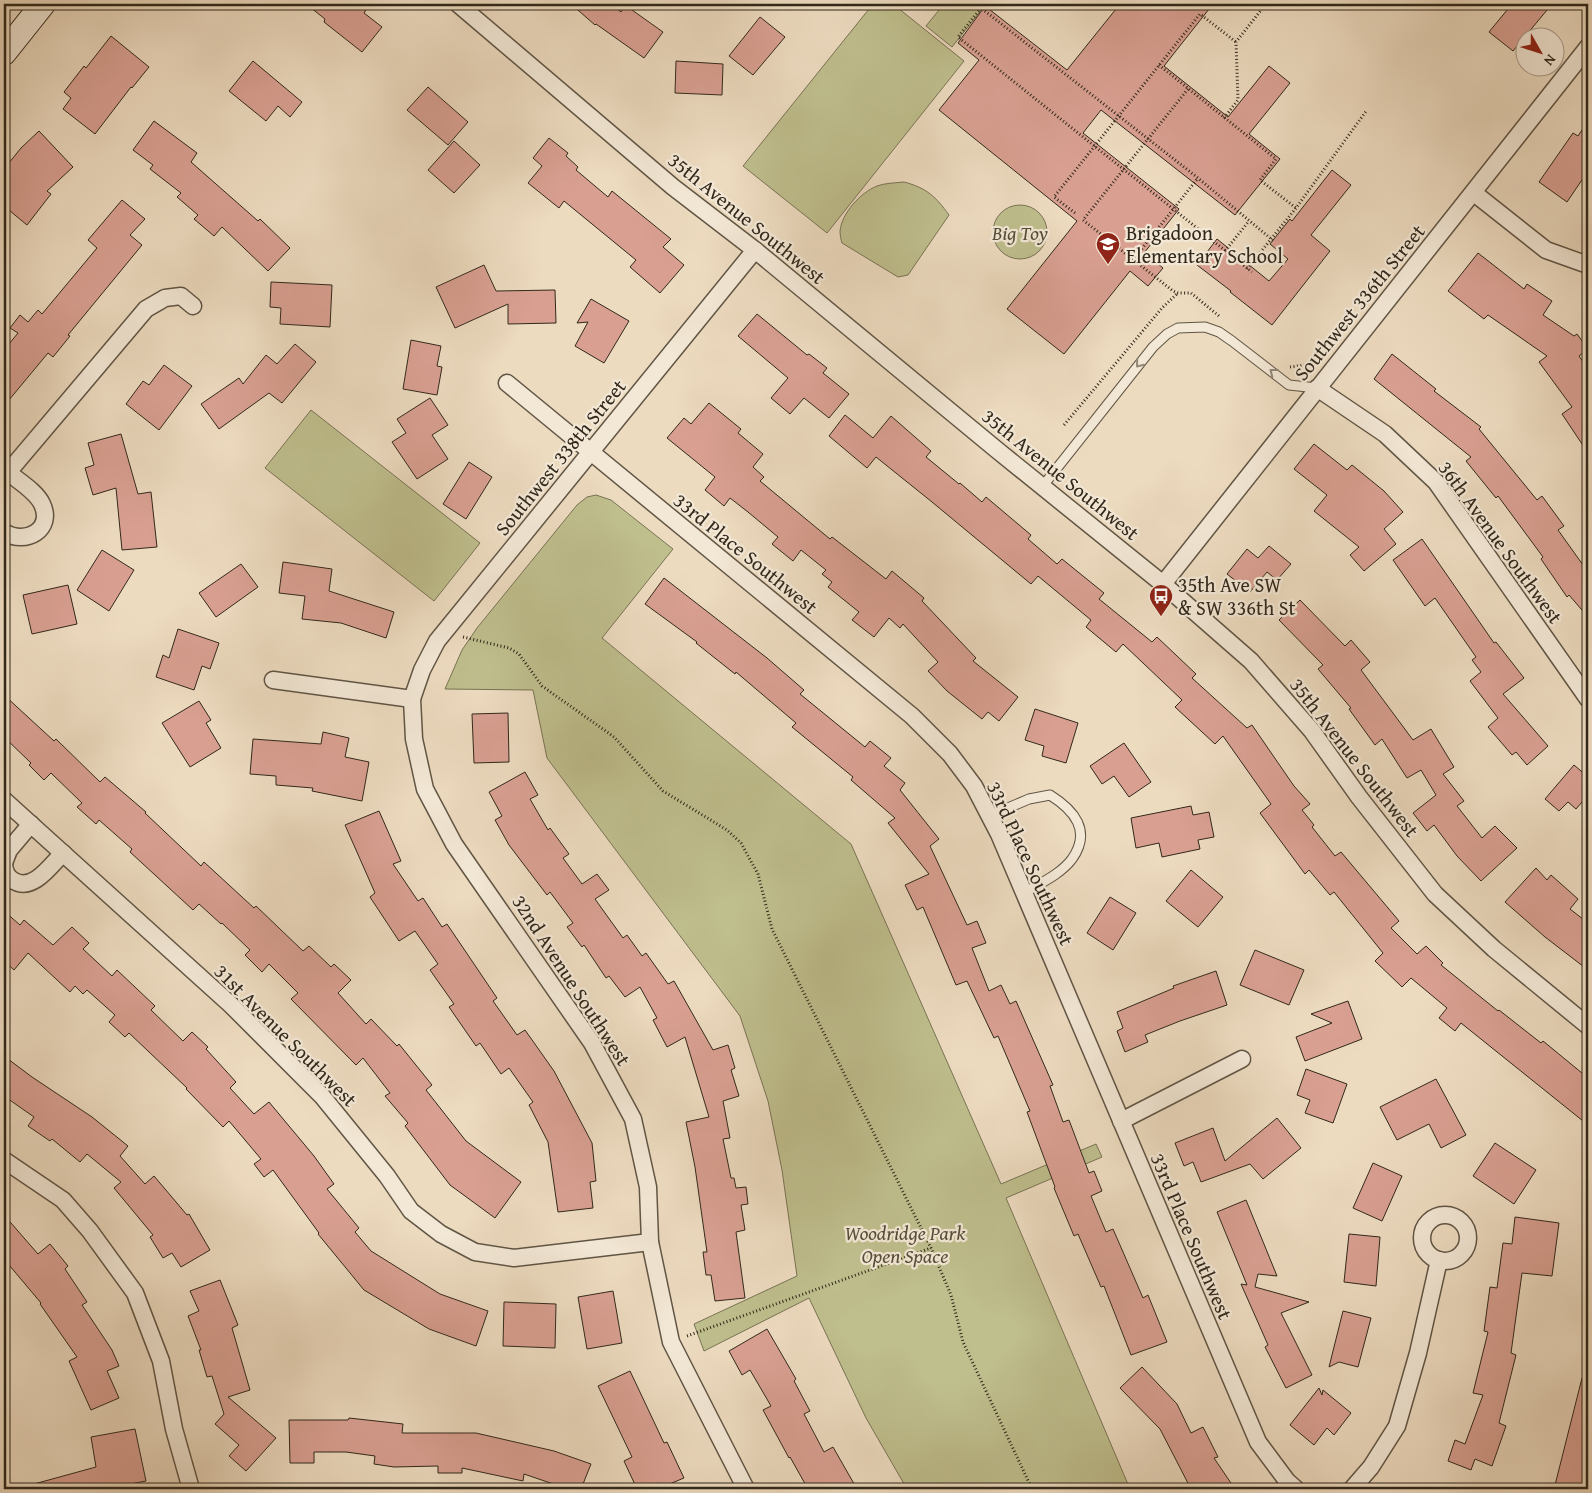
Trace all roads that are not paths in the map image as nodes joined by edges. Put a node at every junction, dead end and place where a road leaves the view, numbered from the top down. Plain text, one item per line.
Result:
1 (43, 4) edge
2 (458, 4) edge
3 (1588, 47) edge
4 (4, 53) edge
5 (1474, 193) junction
6 (754, 250) junction
7 (1588, 265) edge
8 (193, 306) dead end
9 (507, 384) dead end
10 (1317, 388) junction
11 (591, 453) junction
12 (6, 474) edge
13 (1042, 487) junction
14 (4, 532) edge
15 (1163, 584) junction
16 (273, 680) dead end
17 (412, 699) junction
18 (1588, 699) edge
19 (4, 800) edge
20 (990, 816) junction
21 (31, 824) junction
22 (63, 853) junction
23 (4, 864) edge
24 (1024, 893) junction
25 (1588, 1026) edge
26 (1242, 1059) dead end
27 (1121, 1121) junction
28 (4, 1160) edge
29 (650, 1242) junction
30 (1439, 1260) dead end
31 (191, 1489) edge
32 (745, 1489) edge
33 (1296, 1489) edge
34 (1352, 1489) edge

1 - 4 main road
2 - 6 street, 35th Avenue Southwest
3 - 5 street, Southwest 336th Street
5 - 7 street
5 - 10 street, Southwest 336th Street
6 - 11 street, Southwest 338th Street
6 - 13 street, 35th Avenue Southwest
8 - 12 street
9 - 11 street, 33rd Place Southwest
10 -> 13 lane
10 - 15 street, Southwest 336th Street
10 - 18 street, 36th Avenue Southwest
11 - 17 street, Southwest 338th Street
11 - 20 street, 33rd Place Southwest
12 - 14 street
13 - 15 street, 35th Avenue Southwest
15 - 25 street, 35th Avenue Southwest
16 - 17 street
17 - 29 street, 32nd Avenue Southwest
19 - 21 street, 31st Avenue Southwest
20 - 24 street, 33rd Place Southwest
20 - 24 lane
21 - 22 street, 31st Avenue Southwest
21 - 23 street
22 - 23 street
22 - 29 street, 31st Avenue Southwest
24 - 27 street, 33rd Place Southwest
26 - 27 street
27 - 33 street, 33rd Place Southwest
28 - 31 street
29 - 32 street, 32nd Avenue Southwest
30 - 34 street

